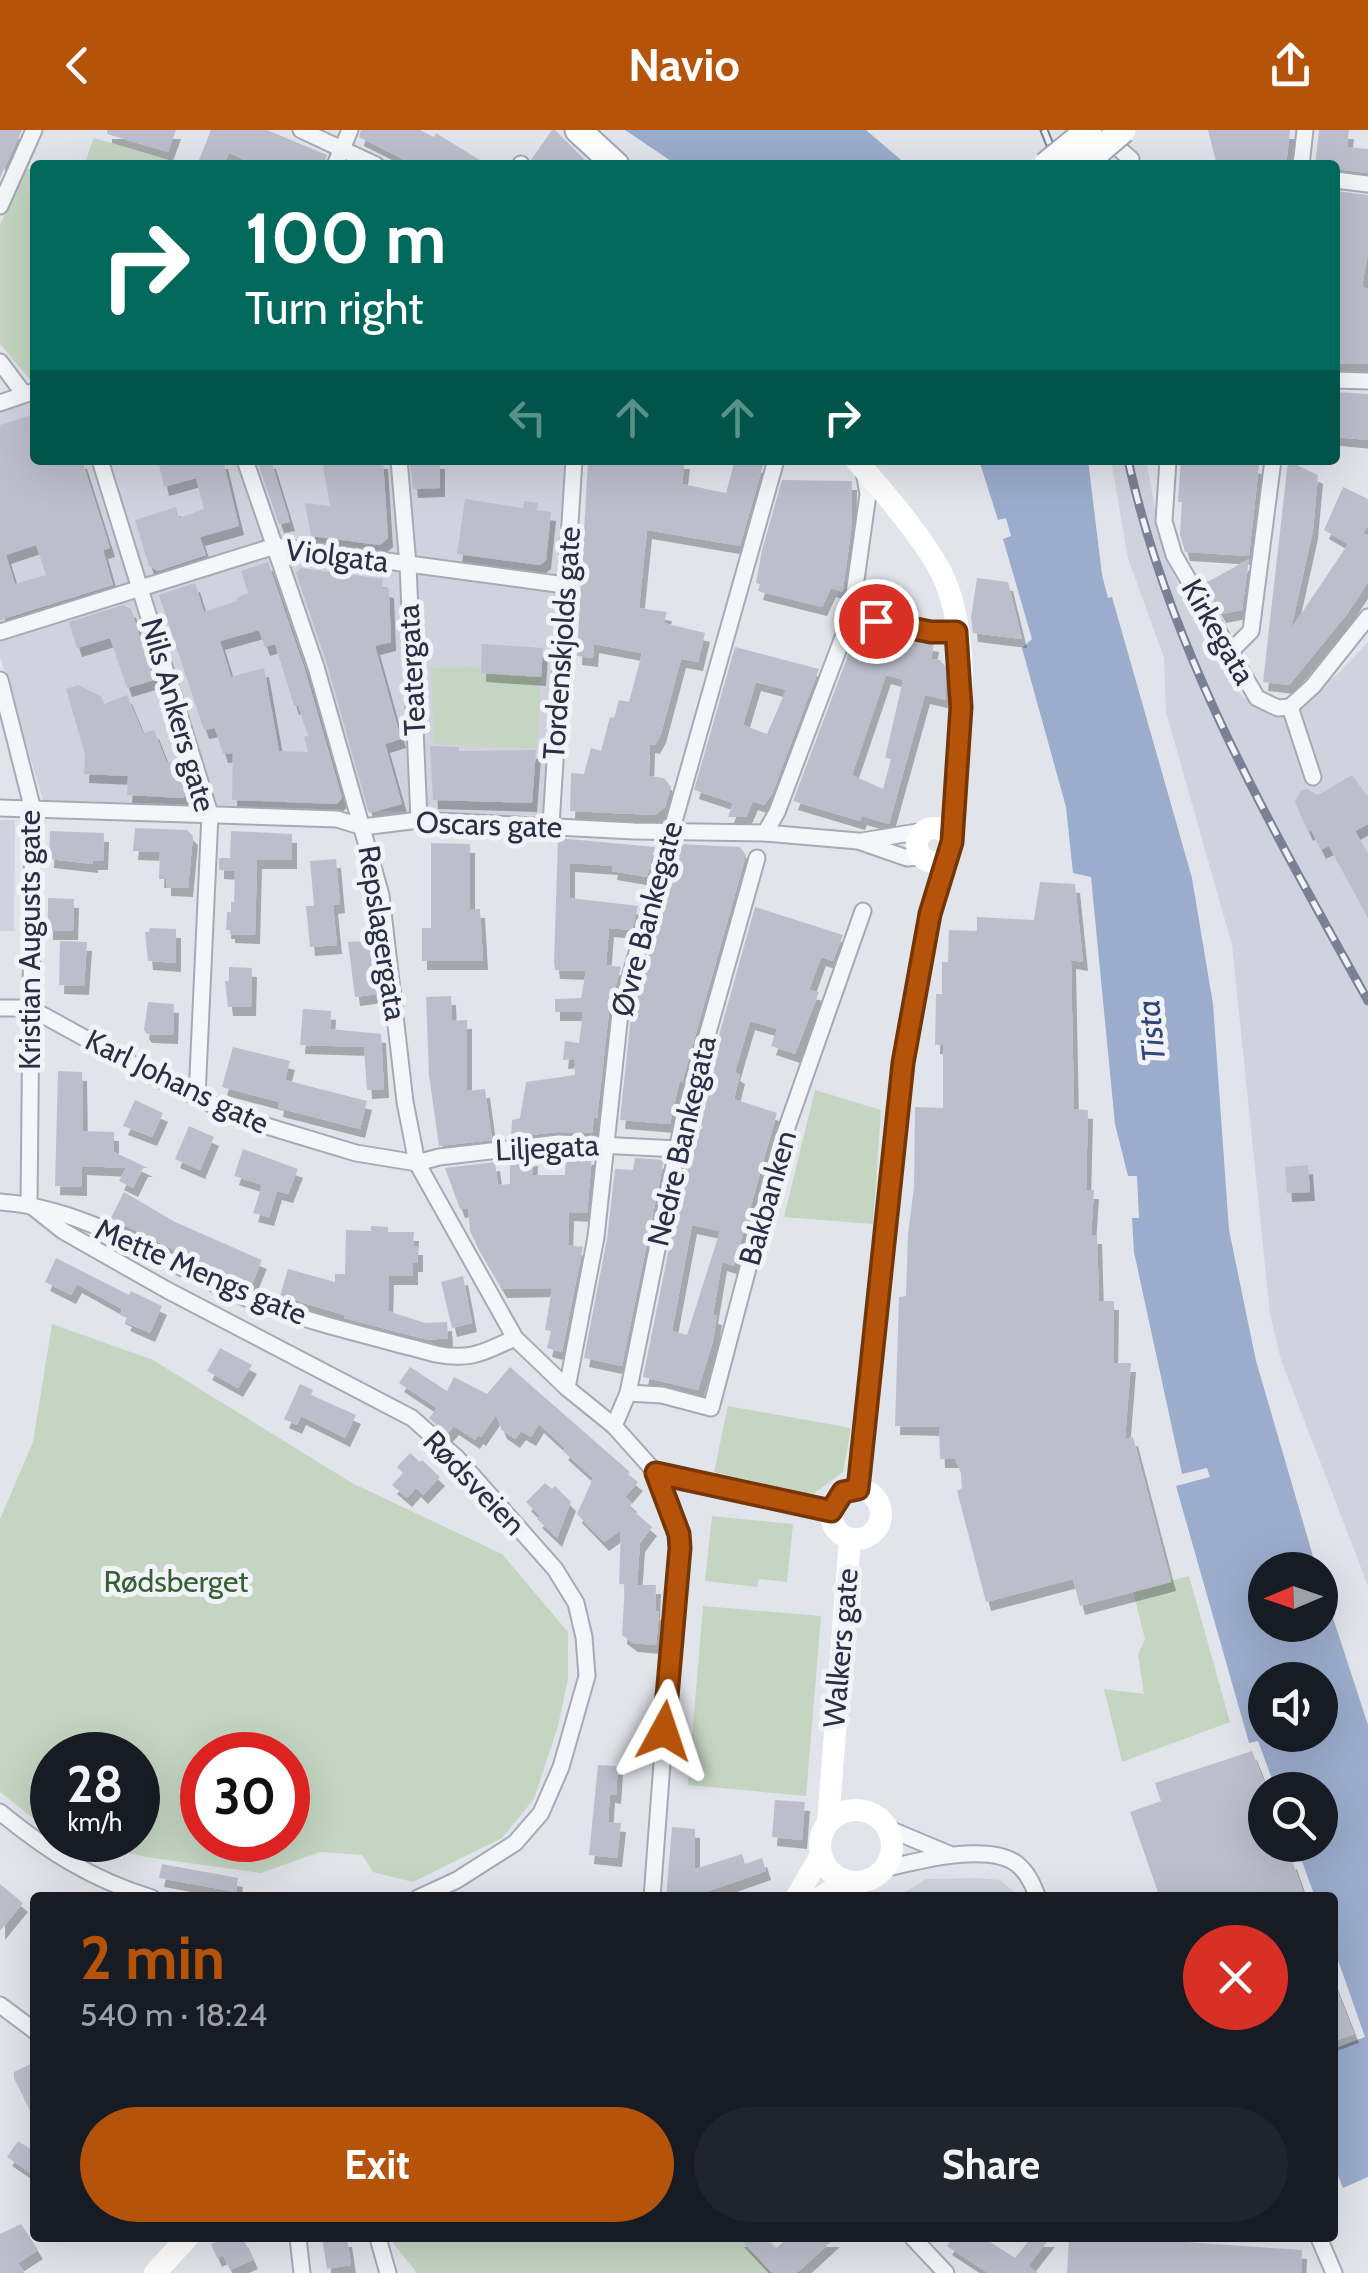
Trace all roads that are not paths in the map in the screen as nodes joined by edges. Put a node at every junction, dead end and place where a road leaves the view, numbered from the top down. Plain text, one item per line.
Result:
1 (34, 130) edge
2 (300, 130) edge
3 (350, 130) edge
4 (578, 130) edge
5 (1093, 130) edge
6 (1115, 130) edge
7 (1123, 130) edge
8 (1305, 130) edge
9 (343, 147) junction
10 (337, 160) edge
11 (367, 160) edge
12 (611, 160) edge
13 (1053, 160) edge
14 (1088, 160) edge
15 (1131, 160) edge
16 (1133, 160) edge
17 (1302, 160) edge
18 (1340, 181) edge
19 (1368, 184) edge
20 (0, 206) edge
21 (0, 362) edge
22 (1340, 380) edge
23 (1368, 381) edge
24 (30, 392) edge
25 (0, 403) edge
26 (102, 465) edge
27 (247, 465) edge
28 (399, 465) edge
29 (574, 465) edge
30 (775, 465) edge
31 (861, 465) edge
32 (861, 465) edge
33 (1168, 465) edge
34 (1272, 465) edge
35 (275, 546) junction
36 (408, 565) junction
37 (565, 586) junction
38 (141, 588) junction
39 (851, 616) junction
40 (1368, 617) edge
41 (0, 632) edge
42 (956, 632) junction
43 (1229, 653) junction
44 (0, 680) edge
45 (1290, 707) junction
46 (954, 768) junction
47 (1313, 777) dead end
48 (0, 808) edge
49 (33, 810) junction
50 (210, 814) junction
51 (419, 820) junction
52 (551, 826) junction
53 (364, 827) junction
54 (670, 831) junction
55 (924, 831) junction
56 (765, 834) junction
57 (858, 842) junction
58 (951, 848) junction
59 (757, 858) dead end
60 (920, 858) junction
61 (934, 896) junction
62 (863, 911) dead end
63 (0, 1008) edge
64 (30, 1008) junction
65 (198, 1097) junction
66 (604, 1143) junction
67 (678, 1149) junction
68 (417, 1163) junction
69 (0, 1202) edge
70 (29, 1204) junction
71 (515, 1338) junction
72 (567, 1388) junction
73 (628, 1393) junction
74 (614, 1426) junction
75 (656, 1473) junction
76 (858, 1489) junction
77 (831, 1511) junction
78 (850, 1539) junction
79 (830, 1758) junction
80 (853, 1810) junction
81 (0, 1812) edge
82 (828, 1824) junction
83 (887, 1828) junction
84 (949, 1854) junction
85 (821, 1855) junction
86 (884, 1869) junction
87 (846, 1881) junction
88 (136, 1892) edge
89 (431, 1892) edge
90 (652, 1892) edge
91 (799, 1892) edge
92 (829, 1892) edge
93 (1035, 1892) edge
94 (0, 2005) edge
95 (30, 2027) edge
96 (183, 2242) edge
97 (298, 2242) edge
98 (379, 2242) edge
99 (917, 2242) edge
100 (1320, 2242) edge
101 (155, 2273) edge
102 (302, 2273) edge
103 (388, 2273) edge
104 (946, 2273) edge
105 (1334, 2273) edge

1 - 20 street
2 - 9 street
3 - 9 street
4 - 12 main road
5 - 13 main road, bridge
5 - 15 street
6 - 16 street
7 - 14 main road, bridge
8 - 17 street
9 - 10 street
9 - 11 street
18 - 19 street
21 - 24 street
22 - 23 street
24 - 25 street
26 - 38 street, Nils Ankers gate
27 - 35 street, Repslagergata
28 - 36 street, Teatergata
29 - 37 street, Tordenskjolds gate
30 - 54 street, Øvre Bankegate
31 - 39 street
32 - 42 street
33 - 43 street, Kirkegata
34 - 43 street
35 - 36 street, Violgata
35 - 38 street, Violgata
35 - 53 street, Repslagergata
36 - 37 street, Violgata
36 - 51 street, Teatergata
37 - 52 street, Tordenskjolds gate
38 - 41 street, Violgata
38 - 50 street, Nils Ankers gate
39 - 42 street
39 - 56 street
40 - 45 street
42 - 46 street
43 - 45 street, Kirkegata
44 - 49 street, Kristian Augusts gate
45 - 47 street, Kirkegata
46 - 55 street
46 - 58 street
48 - 49 street, Oscars gate
49 - 50 street, Oscars gate
49 - 64 street, Kristian Augusts gate
50 - 53 street, Oscars gate
50 - 65 street, Nils Ankers gate
51 - 52 street, Oscars gate
51 - 53 street, Oscars gate
52 - 54 street, Oscars gate
53 - 68 street, Repslagergata
54 - 56 street, Oscars gate
54 - 66 street, Øvre Bankegate
55 - 57 street, Oscars gate
55 - 58 street
55 - 60 street
56 - 57 street, Oscars gate
57 - 60 street, Oscars gate
58 - 60 street
58 - 61 street
59 - 67 street, Nedre Bankegata
60 - 61 street
61 - 76 street
62 - 73 street, Bakbanken
63 - 64 street, Karl Johans gate
64 - 65 street, Karl Johans gate
64 - 70 street, Kristian Augusts gate
65 - 68 street, Karl Johans gate
66 - 67 street, Liljegata
66 - 68 street, Liljegata
66 - 72 street, Øvre Bankegate
67 - 73 street, Nedre Bankegata
68 - 71 street, Repslagergata
69 - 70 street, Mette Mengs gate
70 - 71 street, Mette Mengs gate
70 - 89 street, Rødsveien
71 - 72 street, Repslagergata
72 - 74 street, Repslagergata
73 - 74 street, Nedre Bankegata
74 - 75 street, Repslagergata
75 - 77 street
75 - 90 street
76 - 77 street
76 - 78 street, Walkers gate
77 - 78 street, Walkers gate
78 - 79 street, Walkers gate
79 - 80 street, Walkers gate
79 - 82 street, Walkers gate
80 - 82 street
80 - 83 street
81 - 88 street
82 - 85 street
83 - 84 street
83 - 86 street
84 - 86 street
84 - 93 street
85 - 87 street
85 - 91 street
86 - 87 street
87 - 92 street
94 - 95 street
96 - 101 street
97 - 102 street
98 - 103 street
99 - 104 street
100 - 105 street

